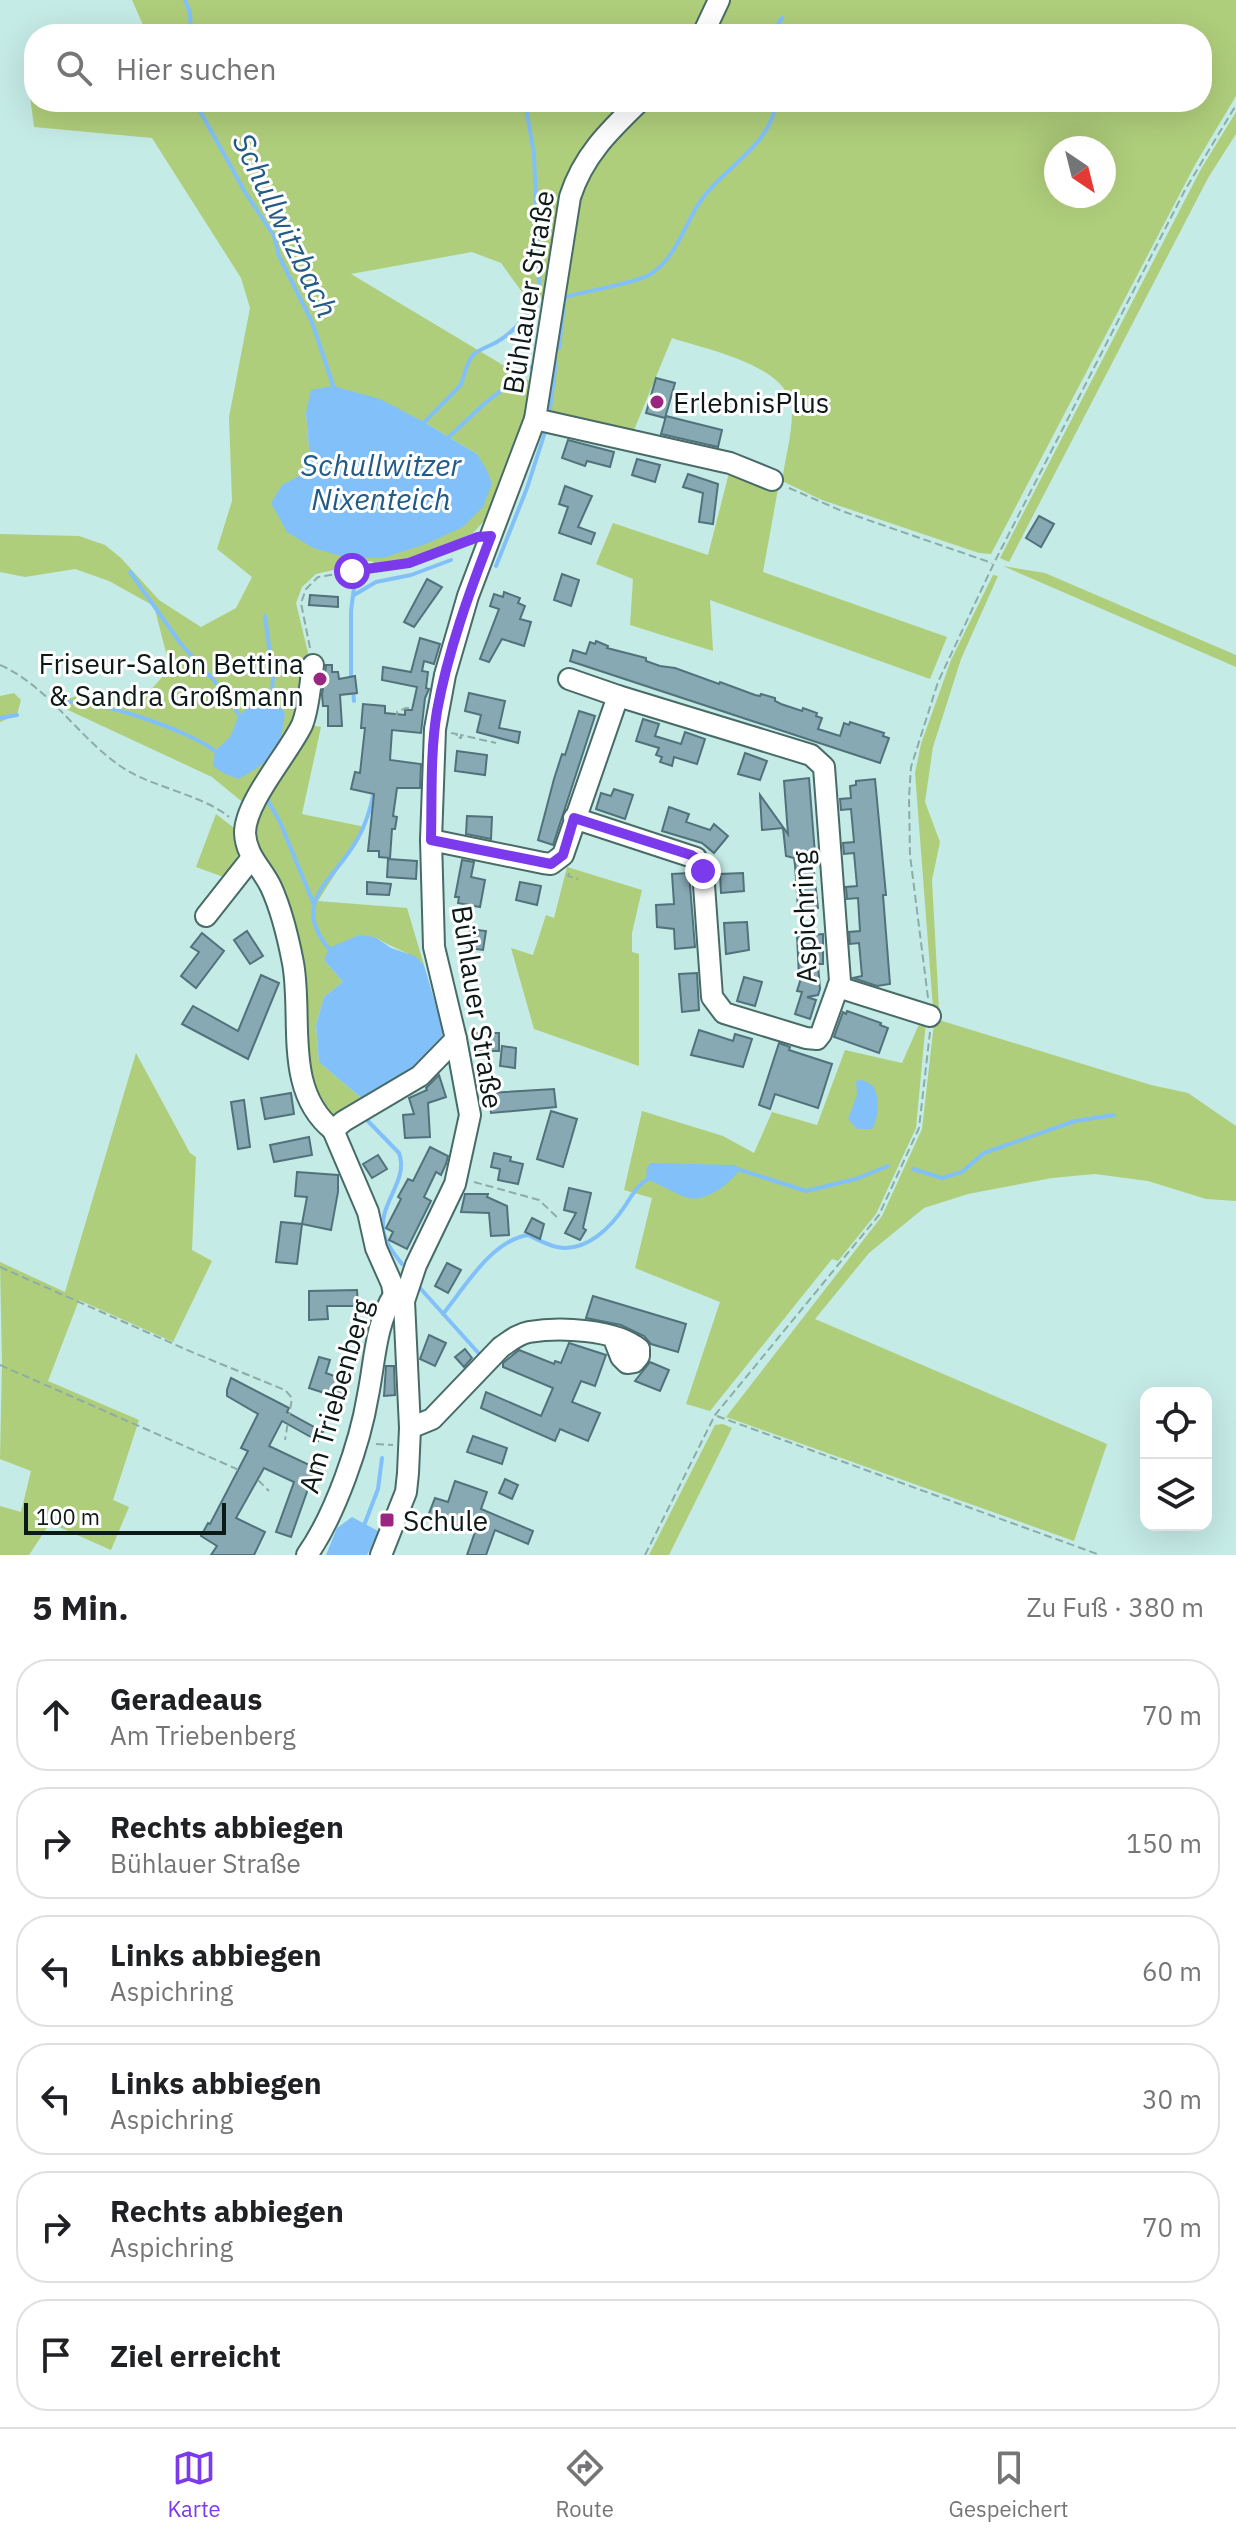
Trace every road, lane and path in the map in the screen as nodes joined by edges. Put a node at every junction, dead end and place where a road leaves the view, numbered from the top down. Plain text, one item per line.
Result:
1 (719, 0) edge
2 (708, 24) edge
3 (1236, 105) edge
4 (628, 112) edge
5 (535, 419) junction
6 (772, 480) joint
7 (491, 536) junction
8 (994, 563) junction
9 (0, 665) edge
10 (313, 665) joint
11 (569, 679) dead end
12 (618, 696) junction
13 (396, 719) dead end
14 (436, 720) junction
15 (496, 743) dead end
16 (574, 818) junction
17 (245, 832) junction
18 (431, 840) junction
19 (251, 859) junction
20 (206, 916) dead end
21 (838, 987) junction
22 (930, 1016) junction
23 (456, 1039) junction
24 (333, 1130) junction
25 (456, 1178) junction
26 (559, 1219) dead end
27 (0, 1267) edge
28 (399, 1298) junction
29 (614, 1339) dead end
30 (0, 1365) edge
31 (715, 1415) junction
32 (410, 1428) junction
33 (285, 1440) dead end
34 (239, 1470) dead end
35 (258, 1480) dead end
36 (269, 1491) dead end
37 (307, 1555) edge
38 (381, 1555) edge
39 (645, 1555) edge
40 (1100, 1555) edge

1 - 2 street
3 - 8 path
4 - 5 street, Bühlauer Straße
5 - 6 street, Bühlauer Straße
5 - 7 street, Bühlauer Straße
6 - 8 path
7 - 10 path
7 - 14 street, Bühlauer Straße
8 - 22 path
9 - 17 path
10 - 17 street
11 - 12 street, Aspichring
12 - 16 street
12 - 21 street, Aspichring
13 - 14 path
14 - 15 path
14 - 18 street, Bühlauer Straße
16 - 18 street
16 - 21 street, Aspichring
17 - 19 street, Am Triebenberg
18 - 23 street, Bühlauer Straße
19 - 20 street
19 - 24 street, Am Triebenberg
21 - 22 street
22 - 31 path
23 - 24 street
23 - 25 street, Bühlauer Straße
24 - 28 street, Am Triebenberg
25 - 26 path
25 - 28 street, Bühlauer Straße
27 - 33 path
28 - 32 street, Bühlauer Straße
28 - 37 street, Am Triebenberg
29 - 32 street
30 - 34 path
31 - 39 path
31 - 40 path
32 - 38 street, Bühlauer Straße
35 - 36 path

